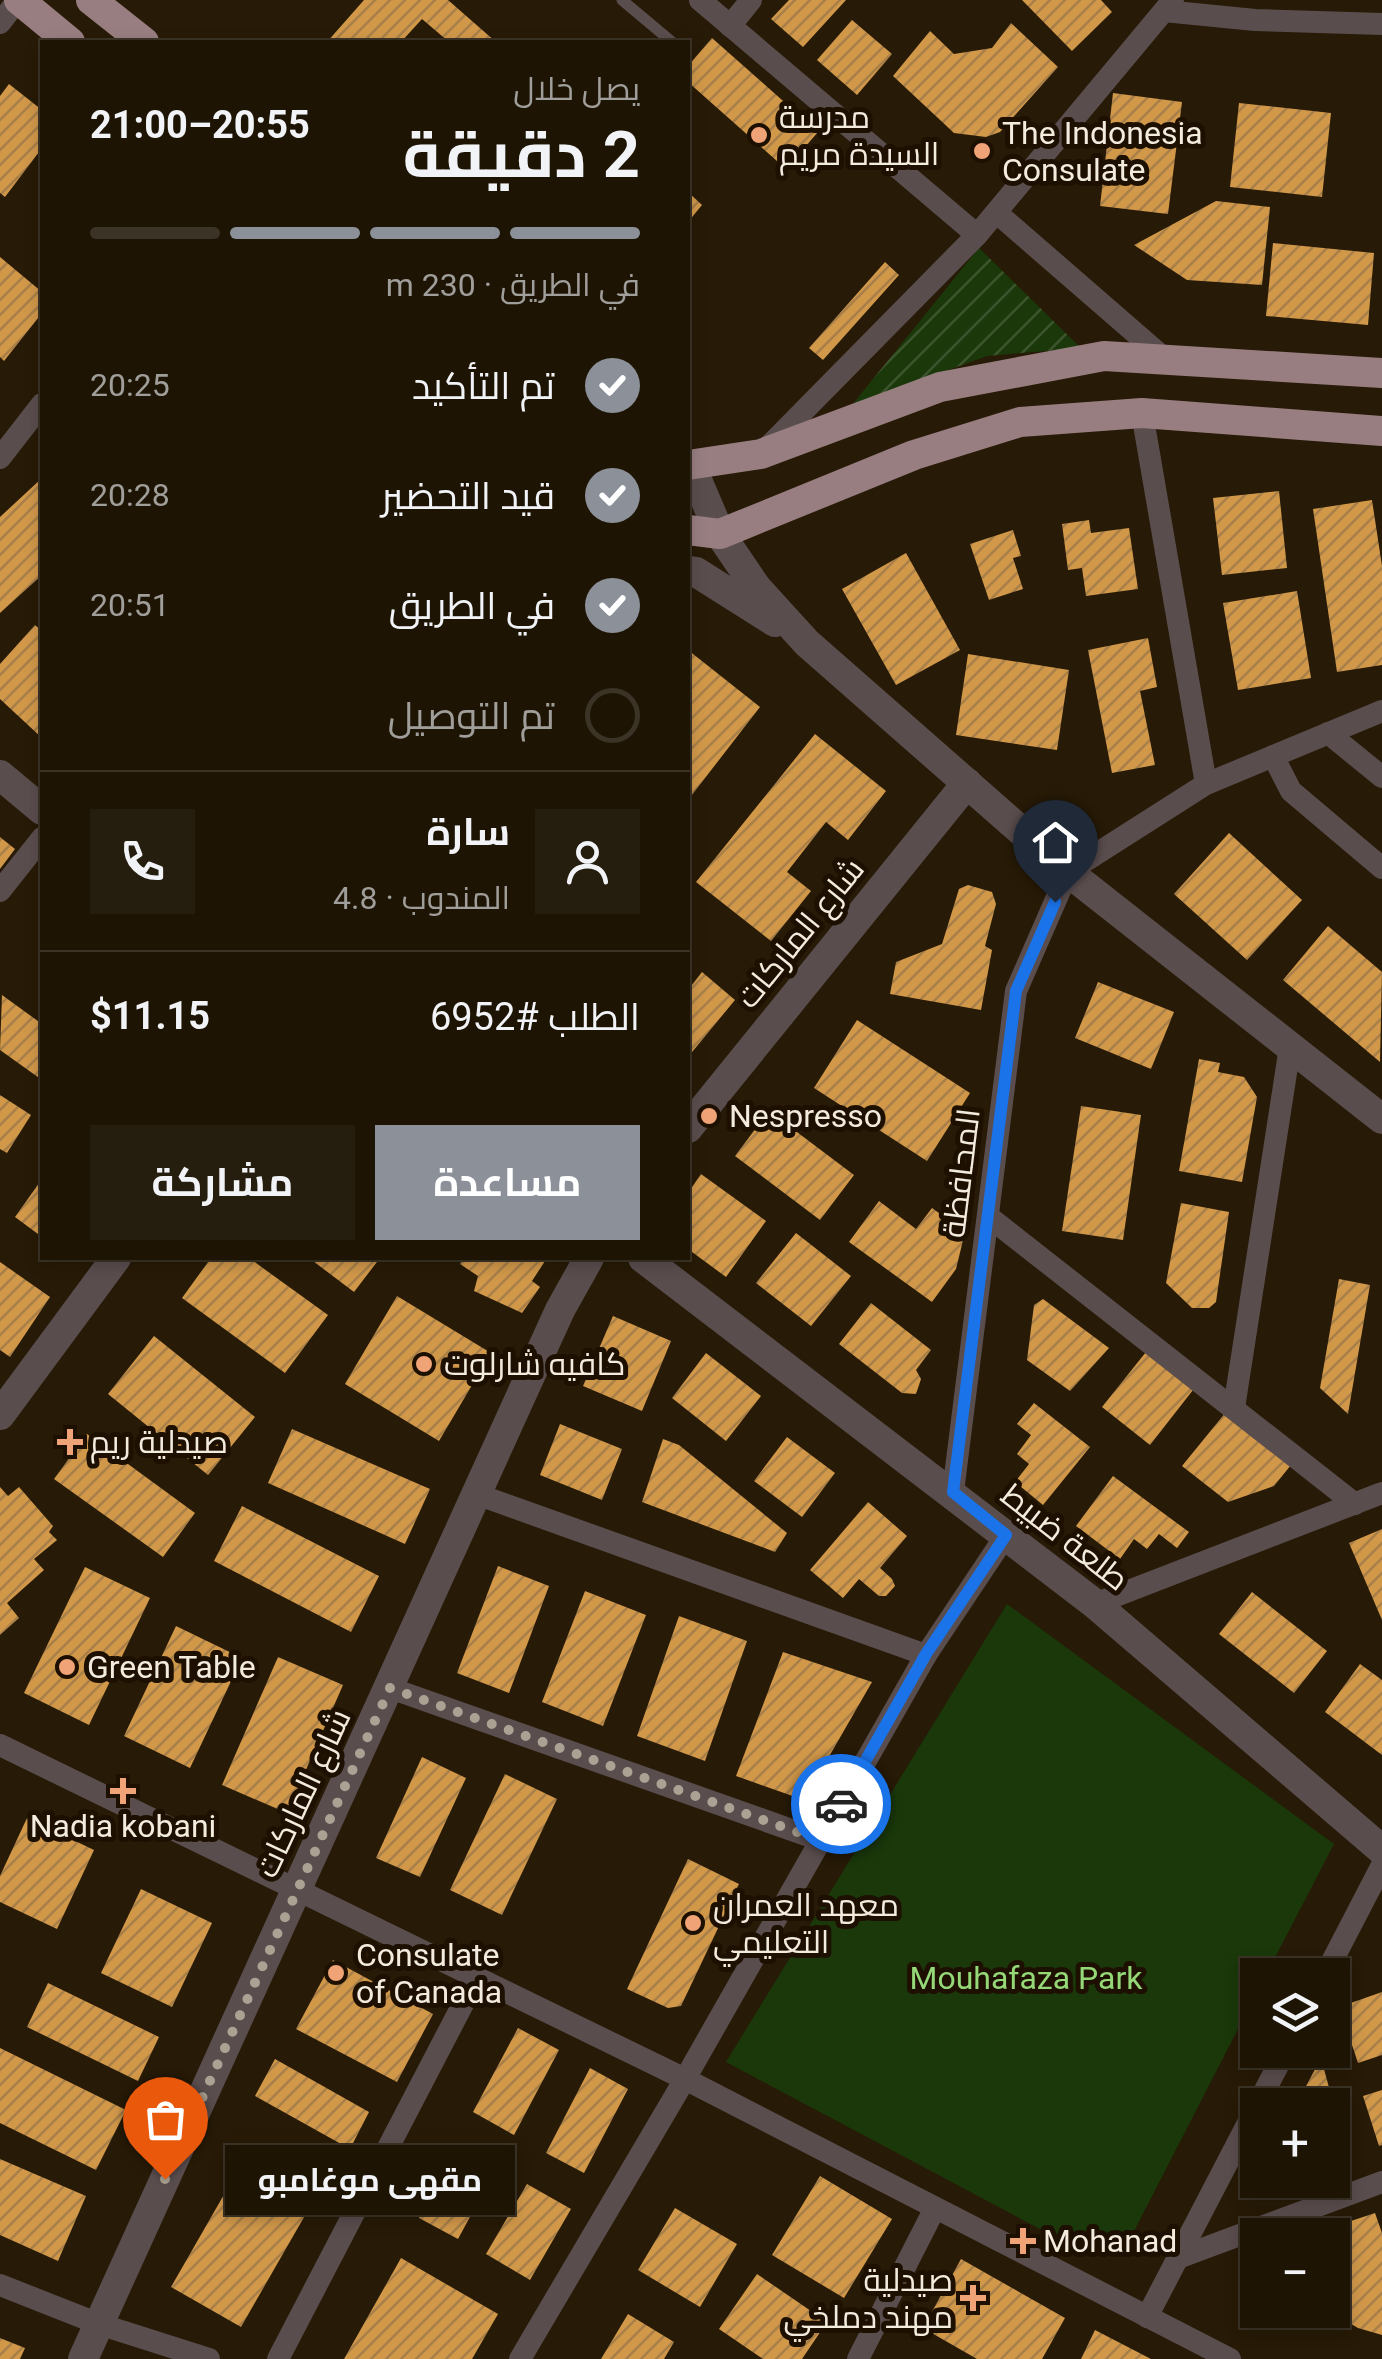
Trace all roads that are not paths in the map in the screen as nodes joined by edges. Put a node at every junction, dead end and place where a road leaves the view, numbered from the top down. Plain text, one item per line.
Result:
1 (19, 0) edge
2 (90, 0) edge
3 (622, 0) edge
4 (700, 0) edge
5 (751, 0) edge
6 (1168, 6) edge
7 (0, 23) edge
8 (1382, 24) edge
9 (730, 26) junction
10 (68, 40) edge
11 (141, 40) edge
12 (670, 40) edge
13 (996, 213) junction
14 (976, 235) junction
15 (1164, 358) junction
16 (1382, 373) edge
17 (40, 407) edge
18 (1142, 413) junction
19 (1382, 431) edge
20 (761, 454) junction
21 (0, 458) edge
22 (690, 466) edge
23 (690, 468) edge
24 (690, 530) edge
25 (720, 534) junction
26 (690, 571) edge
27 (807, 643) junction
28 (1382, 711) edge
29 (1328, 734) junction
30 (1273, 756) junction
31 (0, 775) edge
32 (1382, 776) edge
33 (967, 784) junction
34 (1206, 784) junction
35 (40, 808) edge
36 (40, 841) edge
37 (1382, 868) edge
38 (1068, 872) junction
39 (0, 891) edge
40 (1290, 1047) junction
41 (1382, 1119) edge
42 (690, 1126) edge
43 (989, 1217) junction
44 (114, 1260) edge
45 (589, 1260) edge
46 (647, 1260) edge
47 (3, 1405) edge
48 (1234, 1408) junction
49 (953, 1492) junction
50 (1382, 1493) edge
51 (479, 1496) junction
52 (1356, 1504) junction
53 (1006, 1535) junction
54 (1095, 1604) junction
55 (926, 1654) junction
56 (390, 1688) junction
57 (0, 1745) edge
58 (820, 1840) junction
59 (1382, 1850) edge
60 (1382, 1866) edge
61 (298, 1888) junction
62 (1334, 1958) edge
63 (477, 1977) junction
64 (1277, 2068) edge
65 (685, 2080) junction
66 (1382, 2182) edge
67 (935, 2208) junction
68 (1178, 2258) junction
69 (0, 2286) edge
70 (1148, 2316) junction
71 (99, 2324) junction
72 (83, 2359) edge
73 (209, 2359) edge
74 (278, 2359) edge
75 (520, 2359) edge
76 (858, 2359) edge
77 (1230, 2359) edge

1 - 7 street
1 - 10 main road
2 - 11 main road
3 - 12 lane
4 - 9 street
5 - 9 street
6 - 8 street
6 - 13 street
9 - 14 street
13 - 14 street
13 - 15 street
14 - 20 street
15 - 16 main road
15 - 20 main road
17 - 21 street
18 - 19 main road
18 - 25 main road
18 - 34 street
20 - 22 main road
23 - 25 street
24 - 25 main road
25 - 27 street
26 - 27 street
27 - 33 street
28 - 29 street
29 - 30 street
29 - 32 street
30 - 34 street
30 - 37 street
31 - 35 street
33 - 38 street
33 - 42 street, شارع الماركات
34 - 38 street
36 - 39 street
38 - 40 street
38 - 43 street, المحافظة
40 - 41 street
40 - 48 street
43 - 48 street
43 - 49 street, المحافظة
44 - 47 street
45 - 51 street, شارع الماركات
46 - 49 street, طلعة ضبيط
48 - 52 street
49 - 53 street, طلعة ضبيط
50 - 52 street
51 - 55 street
51 - 56 street, شارع الماركات
52 - 54 street
53 - 54 street, طلعة ضبيط
53 - 55 street
54 - 59 street, طلعة ضبيط
55 - 58 street
56 - 58 street
56 - 61 street, شارع الماركات
57 - 61 street
58 - 65 street
60 - 62 street
61 - 63 street
61 - 71 street, شارع الماركات
63 - 65 street
63 - 74 street
64 - 68 street
65 - 67 street
65 - 75 street
66 - 68 street
67 - 70 street
67 - 76 street
68 - 70 street
69 - 71 street
70 - 77 street
71 - 72 street, شارع الماركات
71 - 73 street

